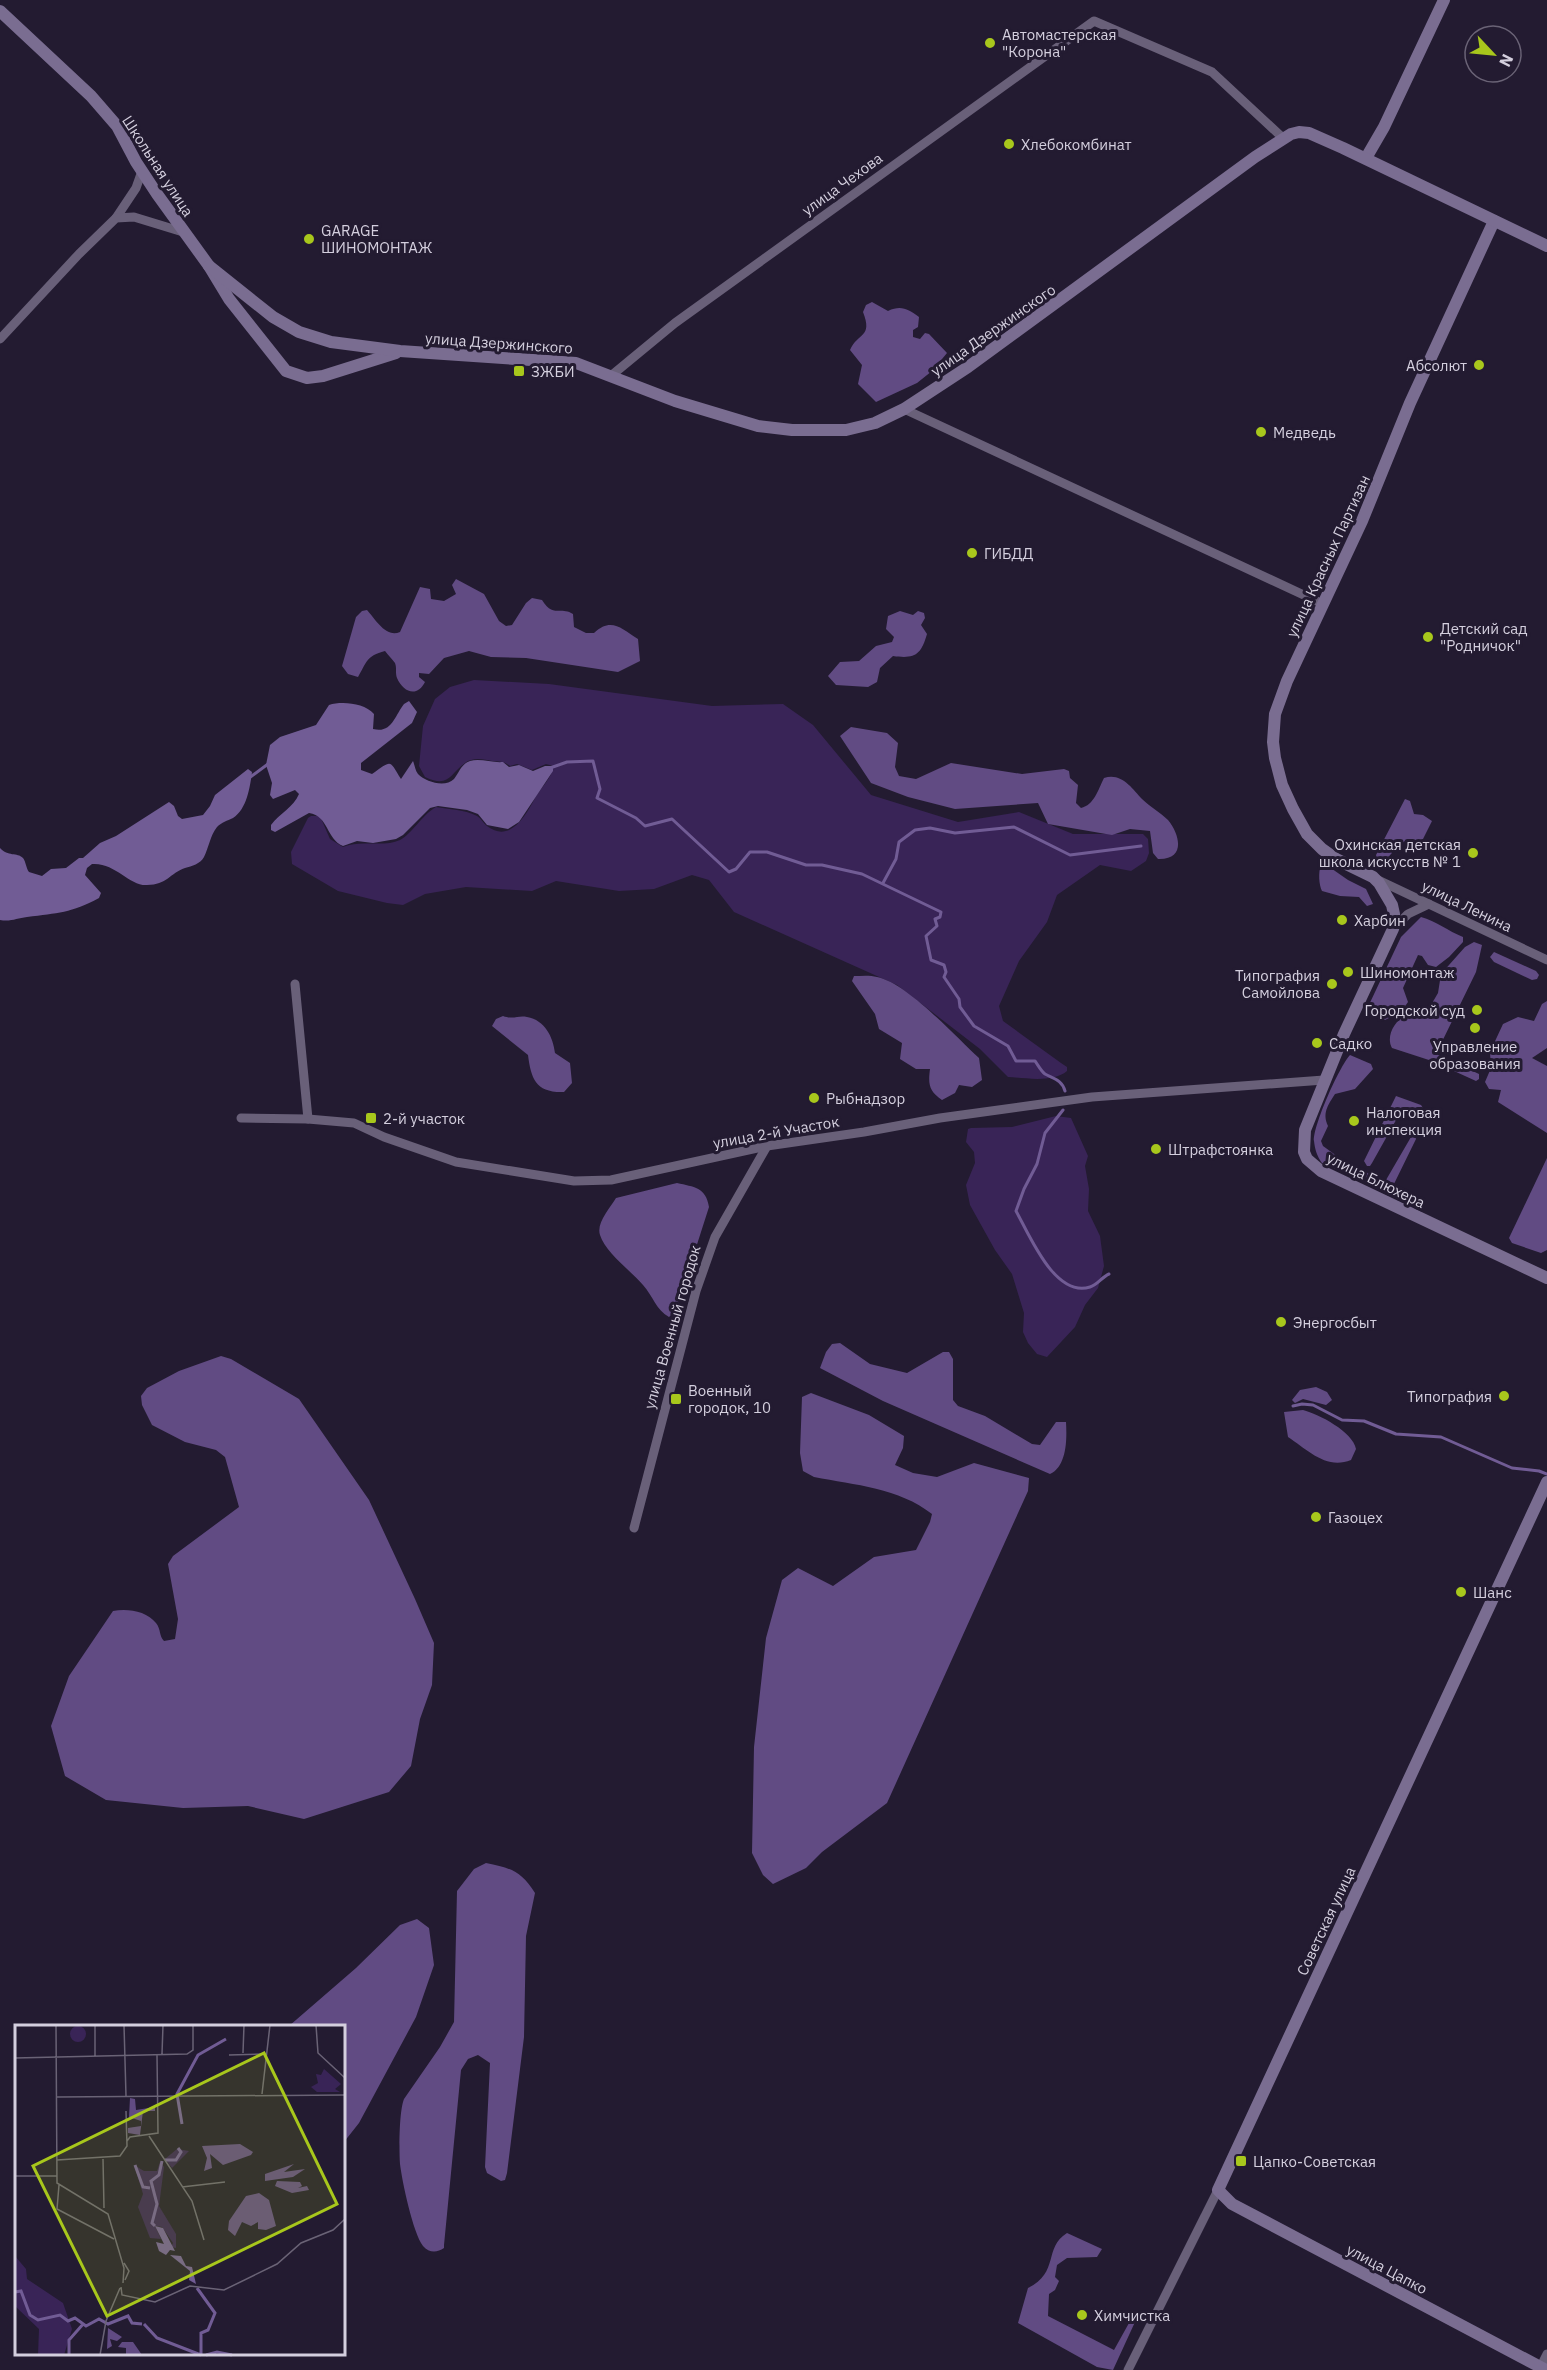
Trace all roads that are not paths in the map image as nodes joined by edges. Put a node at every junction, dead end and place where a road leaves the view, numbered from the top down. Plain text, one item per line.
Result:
1 (1444, 0) edge
2 (0, 11) edge
3 (1284, 139) junction
4 (1366, 158) junction
5 (142, 171) junction
6 (116, 218) junction
7 (1494, 221) junction
8 (183, 232) junction
9 (1547, 246) edge
10 (209, 266) junction
11 (0, 339) edge
12 (400, 351) junction
13 (612, 375) junction
14 (904, 409) junction
15 (1323, 604) junction
16 (1373, 877) junction
17 (1429, 904) junction
18 (1393, 929) junction
19 (1547, 960) edge
20 (295, 984) dead end
21 (1324, 1080) junction
22 (241, 1118) dead end
23 (308, 1119) junction
24 (767, 1146) junction
25 (1547, 1278) edge
26 (1546, 1485) edge
27 (634, 1528) dead end
28 (1218, 2190) junction
29 (1547, 2354) edge
30 (1544, 2368) edge
31 (1128, 2370) edge

1 - 4 street
2 - 5 street, Школьная улица
3 - 4 street, улица Дзержинского
3 - 13 street, улица Чехова
3 - 14 street, улица Дзержинского
4 - 7 street, улица Дзержинского
5 - 6 street
5 - 8 street, Школьная улица
6 - 8 street
6 - 11 street
7 - 9 street, улица Дзержинского
7 - 15 street, улица Красных Партизан
8 - 10 street, Школьная улица
10 - 12 street, улица Дзержинского
10 - 12 street, улица Дзержинского
12 - 13 street, улица Дзержинского
13 - 14 street, улица Дзержинского
14 - 15 street
15 - 16 street, улица Красных Партизан
16 - 17 street, улица Ленина
16 - 18 street, улица Блюхера
17 - 18 street
17 - 19 street, улица Ленина
18 - 21 street, улица Блюхера
20 - 23 street
21 - 24 street, улица 2-й Участок
21 - 25 street, улица Блюхера
22 - 23 street, улица 2-й Участок
23 - 24 street, улица 2-й Участок
24 - 27 street, улица Военный городок
26 - 28 street, Советская улица
28 - 30 street, улица Цапко
28 - 31 street, Советская улица
29 - 30 street

